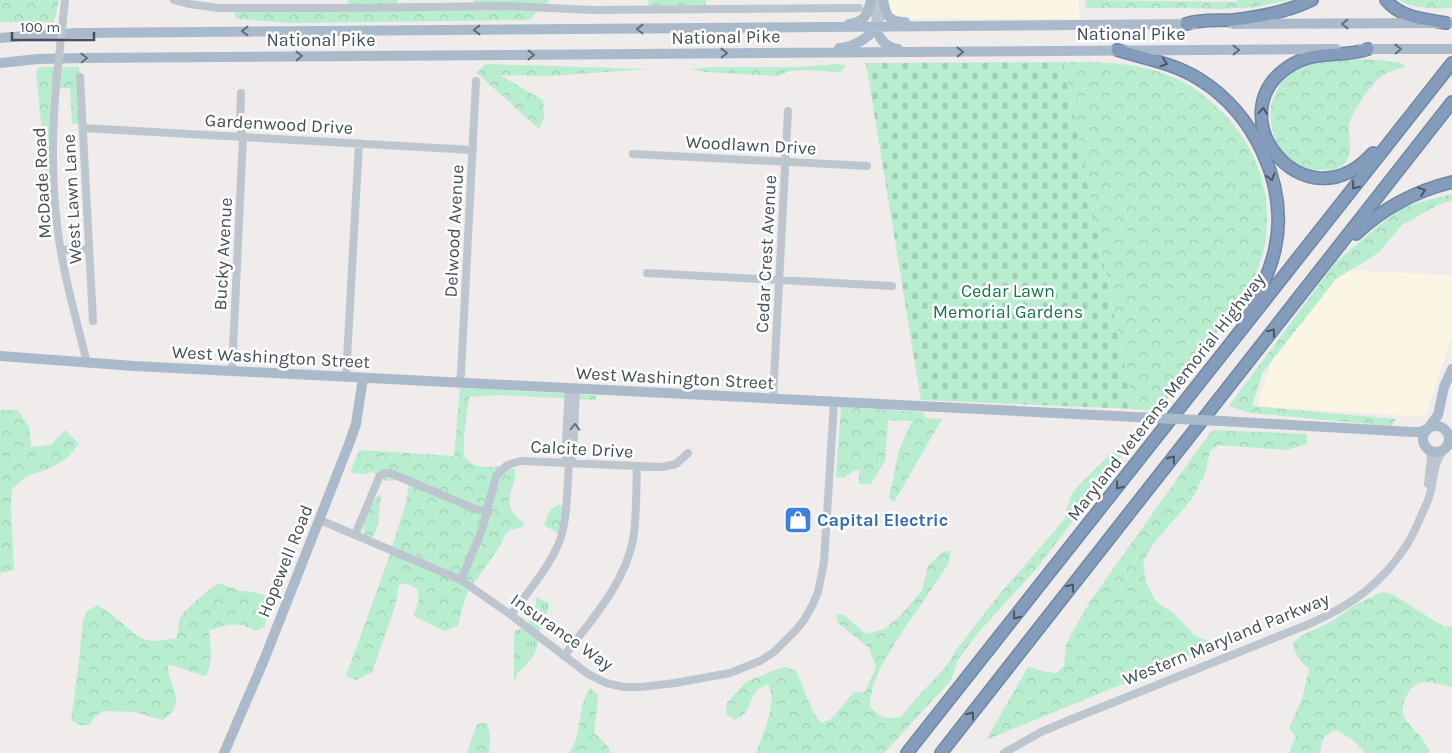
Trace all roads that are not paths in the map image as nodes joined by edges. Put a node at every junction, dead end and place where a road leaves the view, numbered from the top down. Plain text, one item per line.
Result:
1 (65, 0) edge
2 (174, 0) edge
3 (872, 0) edge
4 (883, 0) edge
5 (1312, 0) edge
6 (1386, 0) edge
7 (345, 4) edge
8 (859, 8) dead end
9 (1449, 23) edge
10 (1186, 24) junction
11 (1048, 26) junction
12 (831, 27) junction
13 (876, 27) junction
14 (0, 38) edge
15 (1368, 49) junction
16 (1448, 49) edge
17 (1117, 50) junction
18 (766, 52) junction
19 (911, 52) junction
20 (0, 63) edge
21 (1452, 63) edge
22 (80, 76) dead end
23 (1439, 79) junction
24 (476, 81) dead end
25 (241, 93) dead end
26 (1452, 102) edge
27 (788, 111) dead end
28 (83, 128) junction
29 (243, 137) junction
30 (359, 143) junction
31 (473, 150) junction
32 (633, 154) dead end
33 (786, 162) junction
34 (867, 166) dead end
35 (1452, 182) edge
36 (89, 249) junction
37 (61, 250) junction
38 (647, 274) dead end
39 (780, 280) junction
40 (892, 286) dead end
41 (1306, 289) junction
42 (93, 321) dead end
43 (0, 356) edge
44 (87, 363) junction
45 (1452, 370) edge
46 (232, 371) junction
47 (346, 377) junction
48 (363, 378) junction
49 (1452, 382) edge
50 (459, 383) junction
51 (572, 389) junction
52 (773, 399) junction
53 (834, 402) junction
54 (1181, 406) junction
55 (1429, 428) junction
56 (1349, 429) junction
57 (1449, 432) edge
58 (1426, 447) junction
59 (1447, 447) edge
60 (688, 453) dead end
61 (569, 462) junction
62 (636, 466) junction
63 (1423, 510) junction
64 (488, 513) junction
65 (320, 520) junction
66 (355, 535) junction
67 (461, 580) junction
68 (512, 615) junction
69 (564, 656) junction
70 (224, 753) edge
71 (907, 753) edge
72 (941, 753) edge
73 (1004, 753) edge

1 - 37 street, McDade Road, bridge
2 - 7 street
3 - 12 main road
3 - 13 street
4 - 11 main road
4 - 13 street
5 - 10 highway
6 - 9 highway
7 - 8 street
9 -> 10 main road, National Pike
10 - 11 main road, National Pike
11 - 13 main road, National Pike
12 - 13 main road, National Pike
12 -> 14 main road, National Pike
13 - 18 main road
13 - 19 main road
15 -> 16 main road, National Pike
17 -> 15 main road, National Pike
23 -> 15 highway
19 -> 17 main road, National Pike
17 -> 54 highway
18 - 19 main road, National Pike
20 -> 18 main road, National Pike
21 - 23 highway, Maryland Veterans Memorial Highway
22 - 28 street, West Lawn Lane
23 -> 54 highway, Maryland Veterans Memorial Highway
24 - 31 street, Delwood Avenue
25 - 29 street, Bucky Avenue
26 - 41 highway
27 - 33 street, Cedar Crest Avenue
28 - 29 street, Gardenwood Drive
28 - 36 street, West Lawn Lane
29 - 30 street, Gardenwood Drive
29 - 46 street, Bucky Avenue
30 - 31 street, Gardenwood Drive
30 - 47 street
31 - 50 street, Delwood Avenue
32 - 33 street, Woodlawn Drive
33 - 34 street, Woodlawn Drive
33 - 39 street, Cedar Crest Avenue
41 -> 35 highway
36 - 37 street
36 - 42 street, West Lawn Lane
37 - 44 street, McDade Road
38 - 39 street
39 - 40 street
39 - 52 street, Cedar Crest Avenue
72 -> 41 highway
43 - 44 main road, West Washington Street
44 - 46 main road, West Washington Street
45 - 55 main road
46 - 47 main road, West Washington Street
47 - 48 main road, West Washington Street
48 - 50 main road, West Washington Street
48 - 65 main road, Hopewell Road
49 - 57 main road
50 - 51 main road, West Washington Street
51 - 52 main road, West Washington Street
51 - 61 street
52 - 53 main road, West Washington Street
53 - 56 main road, West Washington Street, bridge
53 - 69 street, Insurance Way
54 -> 71 highway, Maryland Veterans Memorial Highway
55 - 56 main road, West Washington Street
55 - 57 main road
55 - 58 main road
56 - 58 main road, West Washington Street
57 - 59 main road
58 - 59 main road
58 - 63 street, Western Maryland Parkway
59 - 63 street, Western Maryland Parkway
60 - 62 street, Calcite Drive
61 - 62 street, Calcite Drive
61 - 64 street, Calcite Drive
61 - 68 street
62 - 69 street
63 - 73 street, Western Maryland Parkway
64 - 66 street
64 - 67 street, Calcite Drive
65 - 66 street, Insurance Way
65 - 70 main road, Hopewell Road
66 - 67 street, Insurance Way
67 - 68 street, Insurance Way
68 - 69 street, Insurance Way

